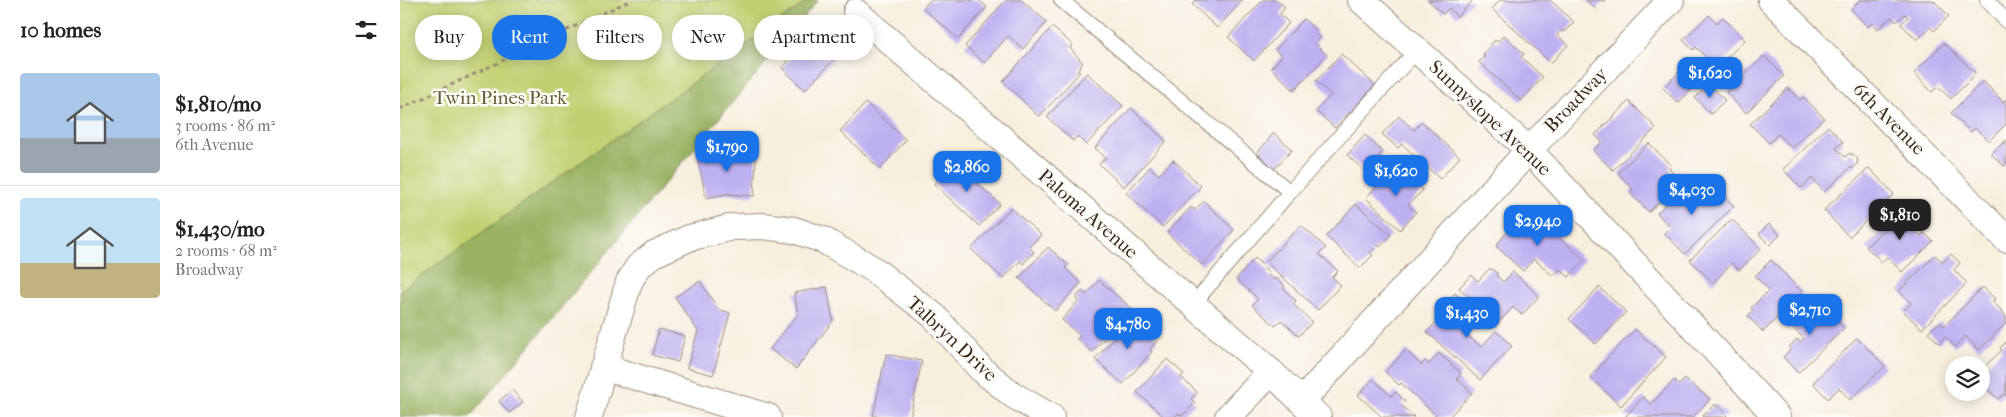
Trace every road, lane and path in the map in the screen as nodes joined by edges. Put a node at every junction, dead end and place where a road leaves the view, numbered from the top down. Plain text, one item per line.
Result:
1 (631, 0) edge
2 (1061, 0) edge
3 (1361, 0) edge
4 (1671, 0) edge
5 (1771, 0) edge
6 (1987, 0) edge
7 (856, 12) dead end
8 (2006, 21) edge
9 (1417, 50) junction
10 (400, 109) edge
11 (1529, 150) junction
12 (1290, 192) junction
13 (2006, 239) edge
14 (1193, 304) junction
15 (603, 367) junction
16 (1271, 372) junction
17 (1310, 409) edge
18 (589, 417) edge
19 (768, 417) edge
20 (1051, 417) edge
21 (1228, 417) edge
22 (1777, 417) edge

1 - 10 path
2 - 12 lane
3 - 9 street, Sunnyslope Avenue
4 - 11 street, Broadway
5 - 13 street, 6th Avenue
6 - 8 lane
7 - 14 street, Paloma Avenue
9 - 11 street, Sunnyslope Avenue
9 - 12 lane
11 - 17 street, Broadway
11 - 22 street, Sunnyslope Avenue
12 - 14 lane
14 - 16 street, Paloma Avenue
15 - 18 street, Talbryn Drive
15 - 19 street
15 - 20 street, Talbryn Drive
16 - 17 street, Paloma Avenue
16 - 21 street

